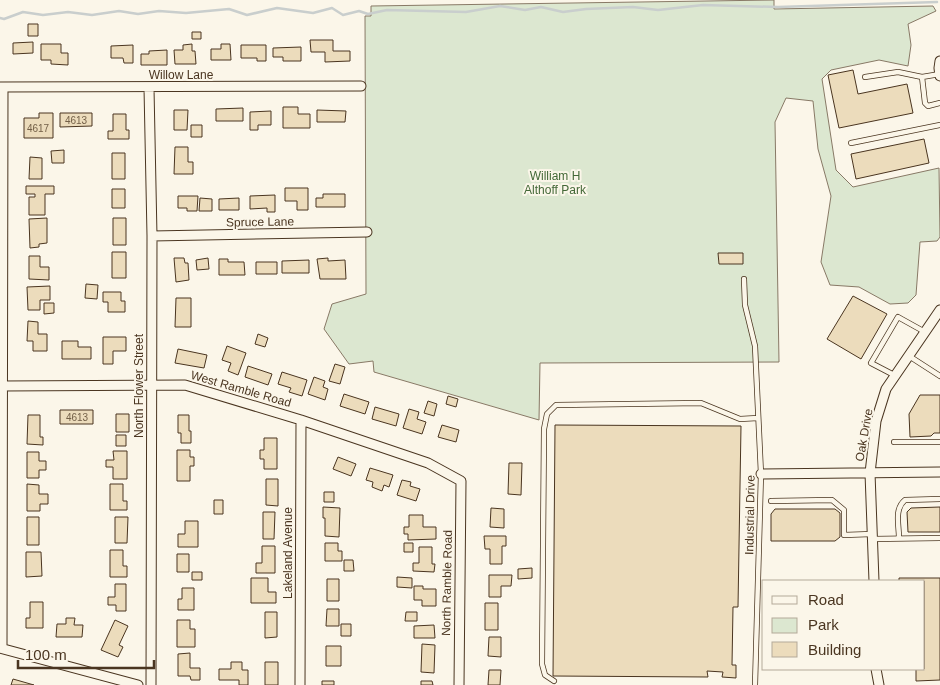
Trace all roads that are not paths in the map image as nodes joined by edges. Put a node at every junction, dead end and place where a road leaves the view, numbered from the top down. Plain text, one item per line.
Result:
1 (940, 61) edge
2 (940, 75) edge
3 (865, 77) dead end
4 (922, 77) junction
5 (362, 86) dead end
6 (1, 87) edge
7 (149, 88) junction
8 (940, 103) edge
9 (940, 125) edge
10 (851, 143) dead end
11 (367, 232) dead end
12 (152, 236) junction
13 (744, 279) dead end
14 (940, 310) edge
15 (925, 332) junction
16 (909, 356) junction
17 (896, 376) junction
18 (940, 376) edge
19 (152, 385) junction
20 (2, 386) junction
21 (758, 418) junction
22 (301, 420) junction
23 (894, 442) dead end
24 (940, 442) edge
25 (940, 472) edge
26 (870, 473) junction
27 (761, 474) junction
28 (460, 481) joint
29 (940, 499) edge
30 (771, 501) dead end
31 (872, 537) junction
32 (899, 538) junction
33 (940, 538) edge
34 (874, 580) edge
35 (1, 648) edge
36 (876, 670) edge
37 (554, 681) dead end
38 (138, 685) edge
39 (151, 685) edge
40 (300, 685) edge
41 (458, 685) edge
42 (755, 685) edge
43 (879, 685) edge

1 - 2 street
2 - 4 lane
3 - 4 lane
4 - 8 lane
5 - 7 street, Willow Lane
6 - 7 street, Willow Lane
6 - 20 street
7 - 12 street, North Flower Street
9 - 10 lane
11 - 12 street, Spruce Lane
12 - 19 street, North Flower Street
13 - 21 lane, Industrial Drive
14 - 15 street, Oak Drive
15 - 16 street, Oak Drive
15 - 17 lane
16 - 17 street, Oak Drive
16 - 18 lane
17 - 26 street, Oak Drive
19 - 20 street, West Ramble Road
19 - 22 street, West Ramble Road
19 - 39 street, North Flower Street
20 - 35 street
21 - 27 lane, Industrial Drive
21 - 37 lane
22 - 28 street, West Ramble Road
22 - 40 street, Lakeland Avenue
23 - 24 lane
25 - 26 street
26 - 27 street
26 - 31 street, Oak Drive
27 - 42 lane, Industrial Drive
28 - 41 street, North Ramble Road
29 - 32 lane
30 - 31 lane
31 - 32 lane
31 - 34 street, Oak Drive
32 - 33 lane
35 - 38 street
36 - 43 street

